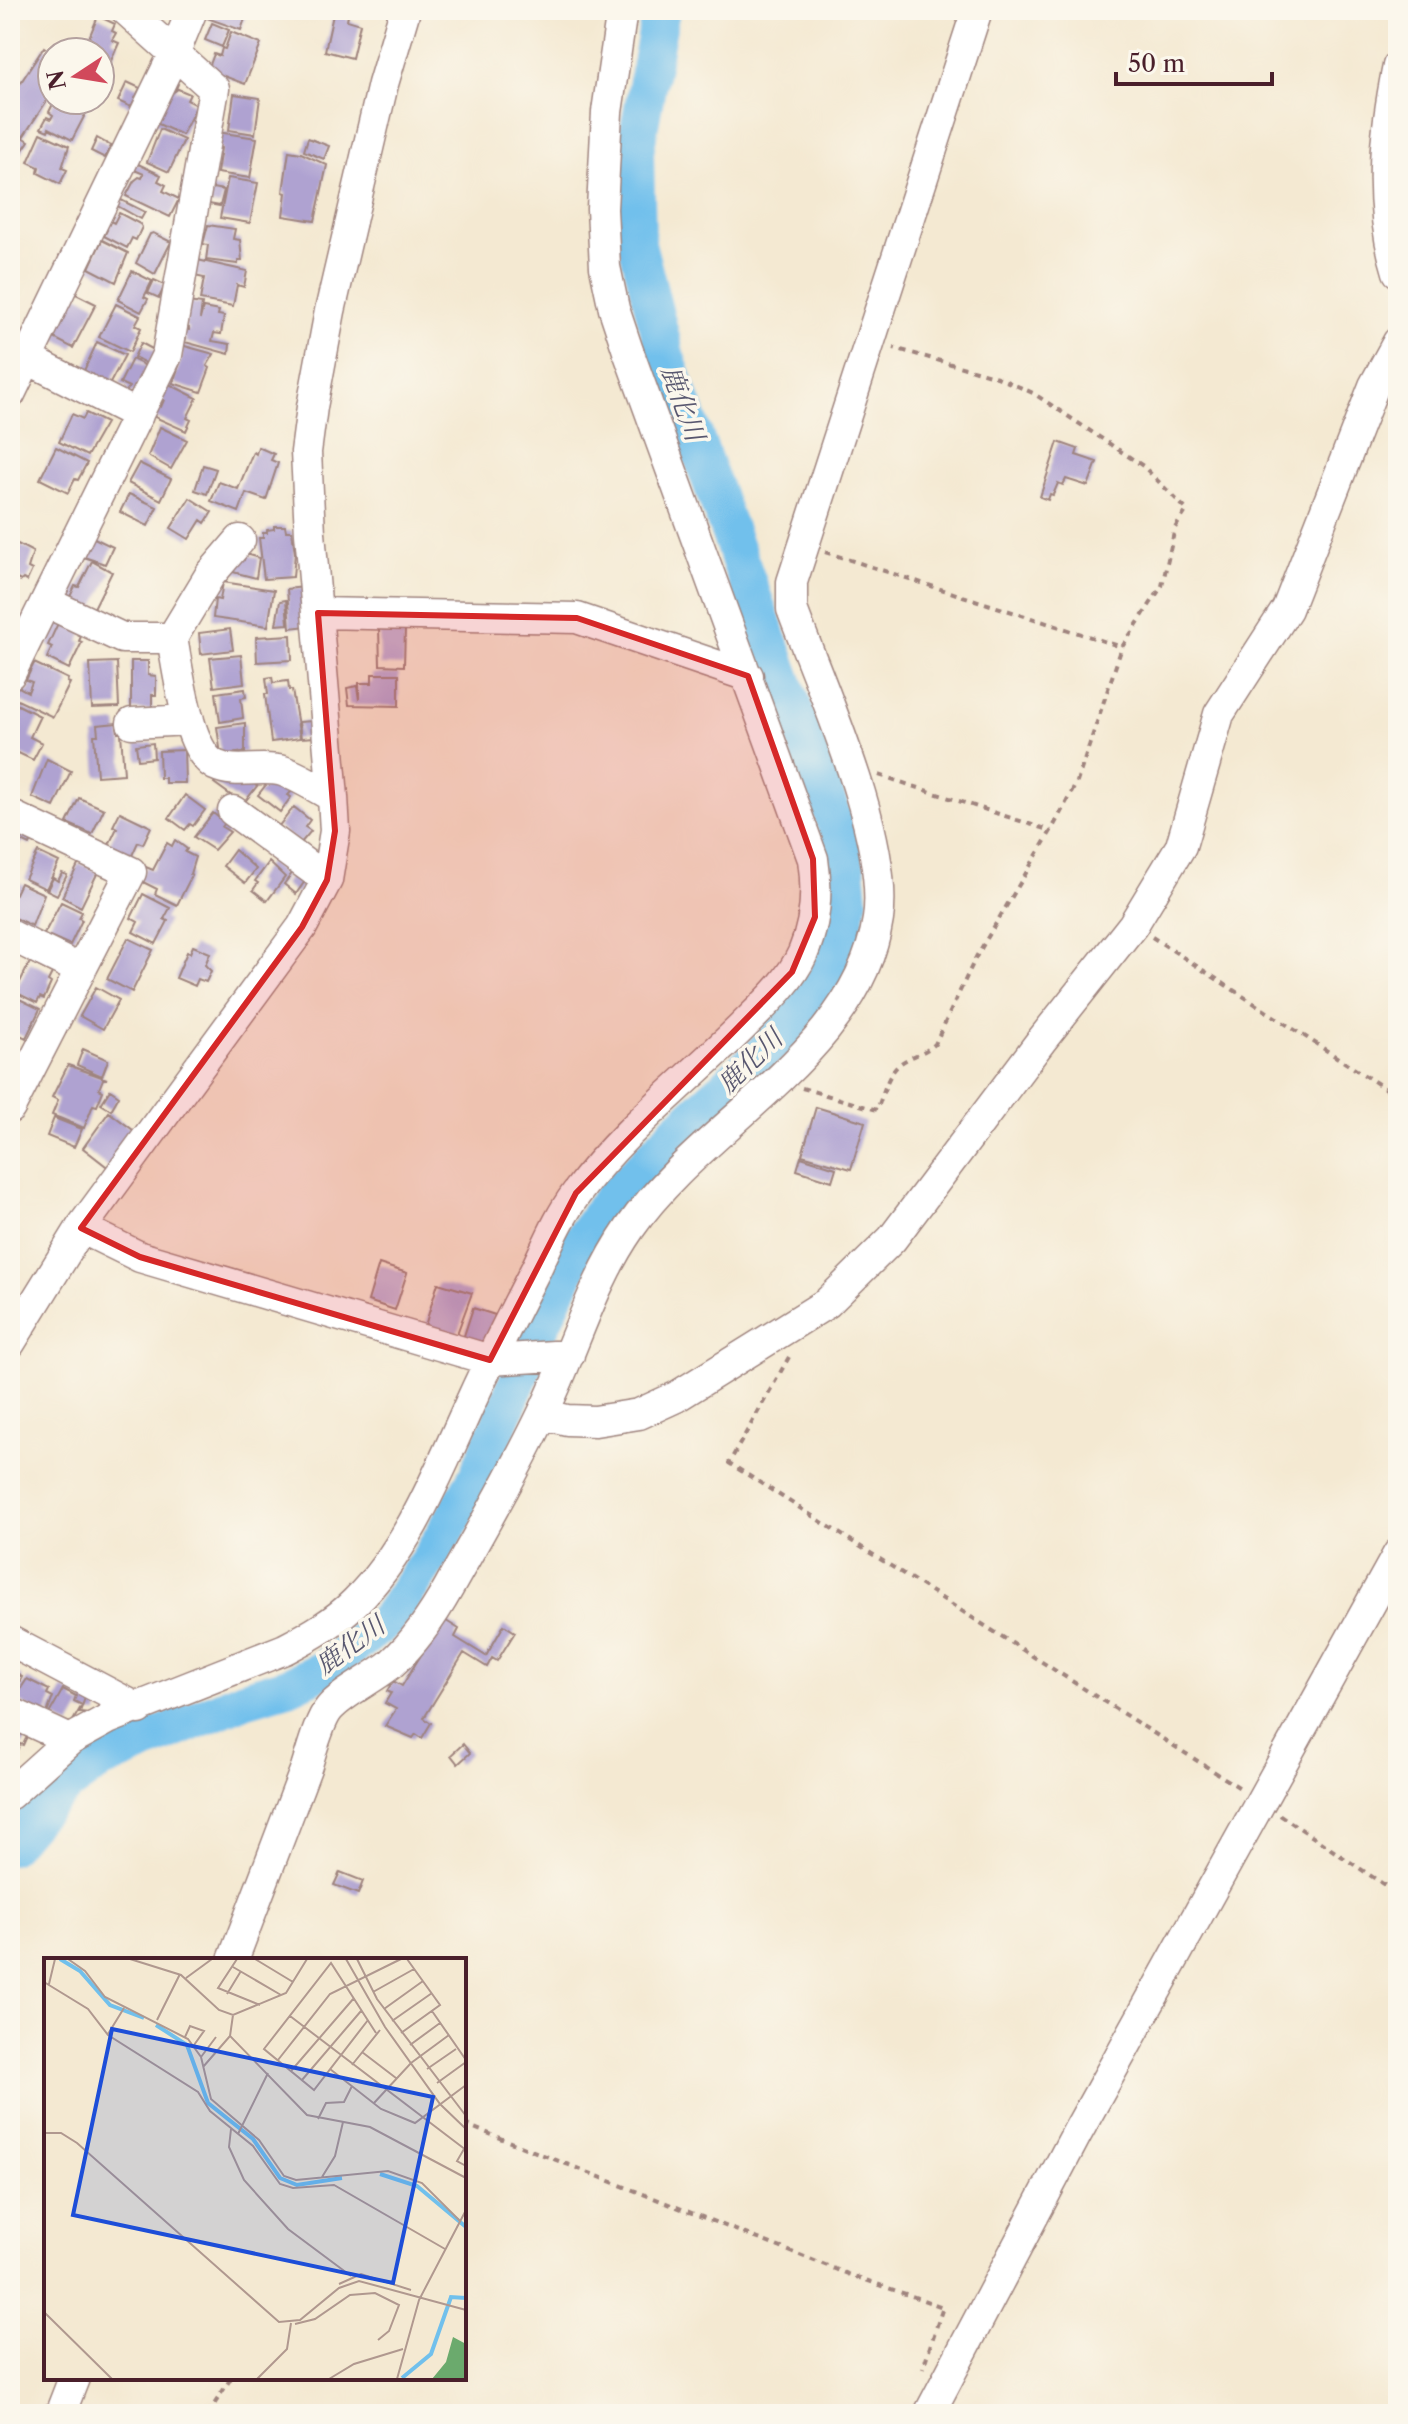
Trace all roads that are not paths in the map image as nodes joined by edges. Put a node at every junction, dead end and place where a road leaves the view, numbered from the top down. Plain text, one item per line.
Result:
1 (126, 10) edge
2 (192, 10) edge
3 (405, 10) edge
4 (622, 10) edge
5 (977, 10) edge
6 (174, 54) junction
7 (1398, 66) edge
8 (1398, 272) edge
9 (1398, 342) edge
10 (18, 355) edge
11 (10, 394) edge
12 (138, 415) junction
13 (240, 540) dead end
14 (46, 602) junction
15 (318, 613) junction
16 (172, 638) junction
17 (10, 674) edge
18 (748, 676) junction
19 (189, 720) junction
20 (132, 723) dead end
21 (333, 797) junction
22 (233, 811) dead end
23 (10, 815) edge
24 (327, 880) junction
25 (10, 935) edge
26 (81, 970) junction
27 (22, 1058) edge
28 (10, 1108) edge
29 (81, 1228) junction
30 (10, 1343) edge
31 (564, 1356) junction
32 (490, 1360) junction
33 (543, 1414) junction
34 (1398, 1554) edge
35 (10, 1641) edge
36 (139, 1709) junction
37 (10, 1712) edge
38 (70, 1740) junction
39 (10, 1794) edge
40 (234, 1958) edge
41 (73, 2380) edge
42 (60, 2414) edge
43 (929, 2414) edge

1 - 6 street
2 - 6 street
3 - 15 street
4 - 18 street
5 - 31 street
6 - 10 street
6 - 12 street
7 - 8 street
9 - 33 street
10 - 11 street
10 - 12 street
12 - 14 street
13 - 16 street
14 - 16 street
14 - 17 street
15 - 18 street
15 - 21 street
16 - 19 street
18 - 32 street
19 - 20 street
19 - 21 street
21 - 24 street
22 - 24 street
23 - 26 street
24 - 29 street
25 - 26 street
26 - 27 street
27 - 28 street
29 - 30 street
29 - 32 street
31 - 32 street
31 - 33 street
32 - 36 street
33 - 40 street
34 - 43 street
35 - 36 street
36 - 38 street
37 - 38 street
38 - 39 street
41 - 42 street

